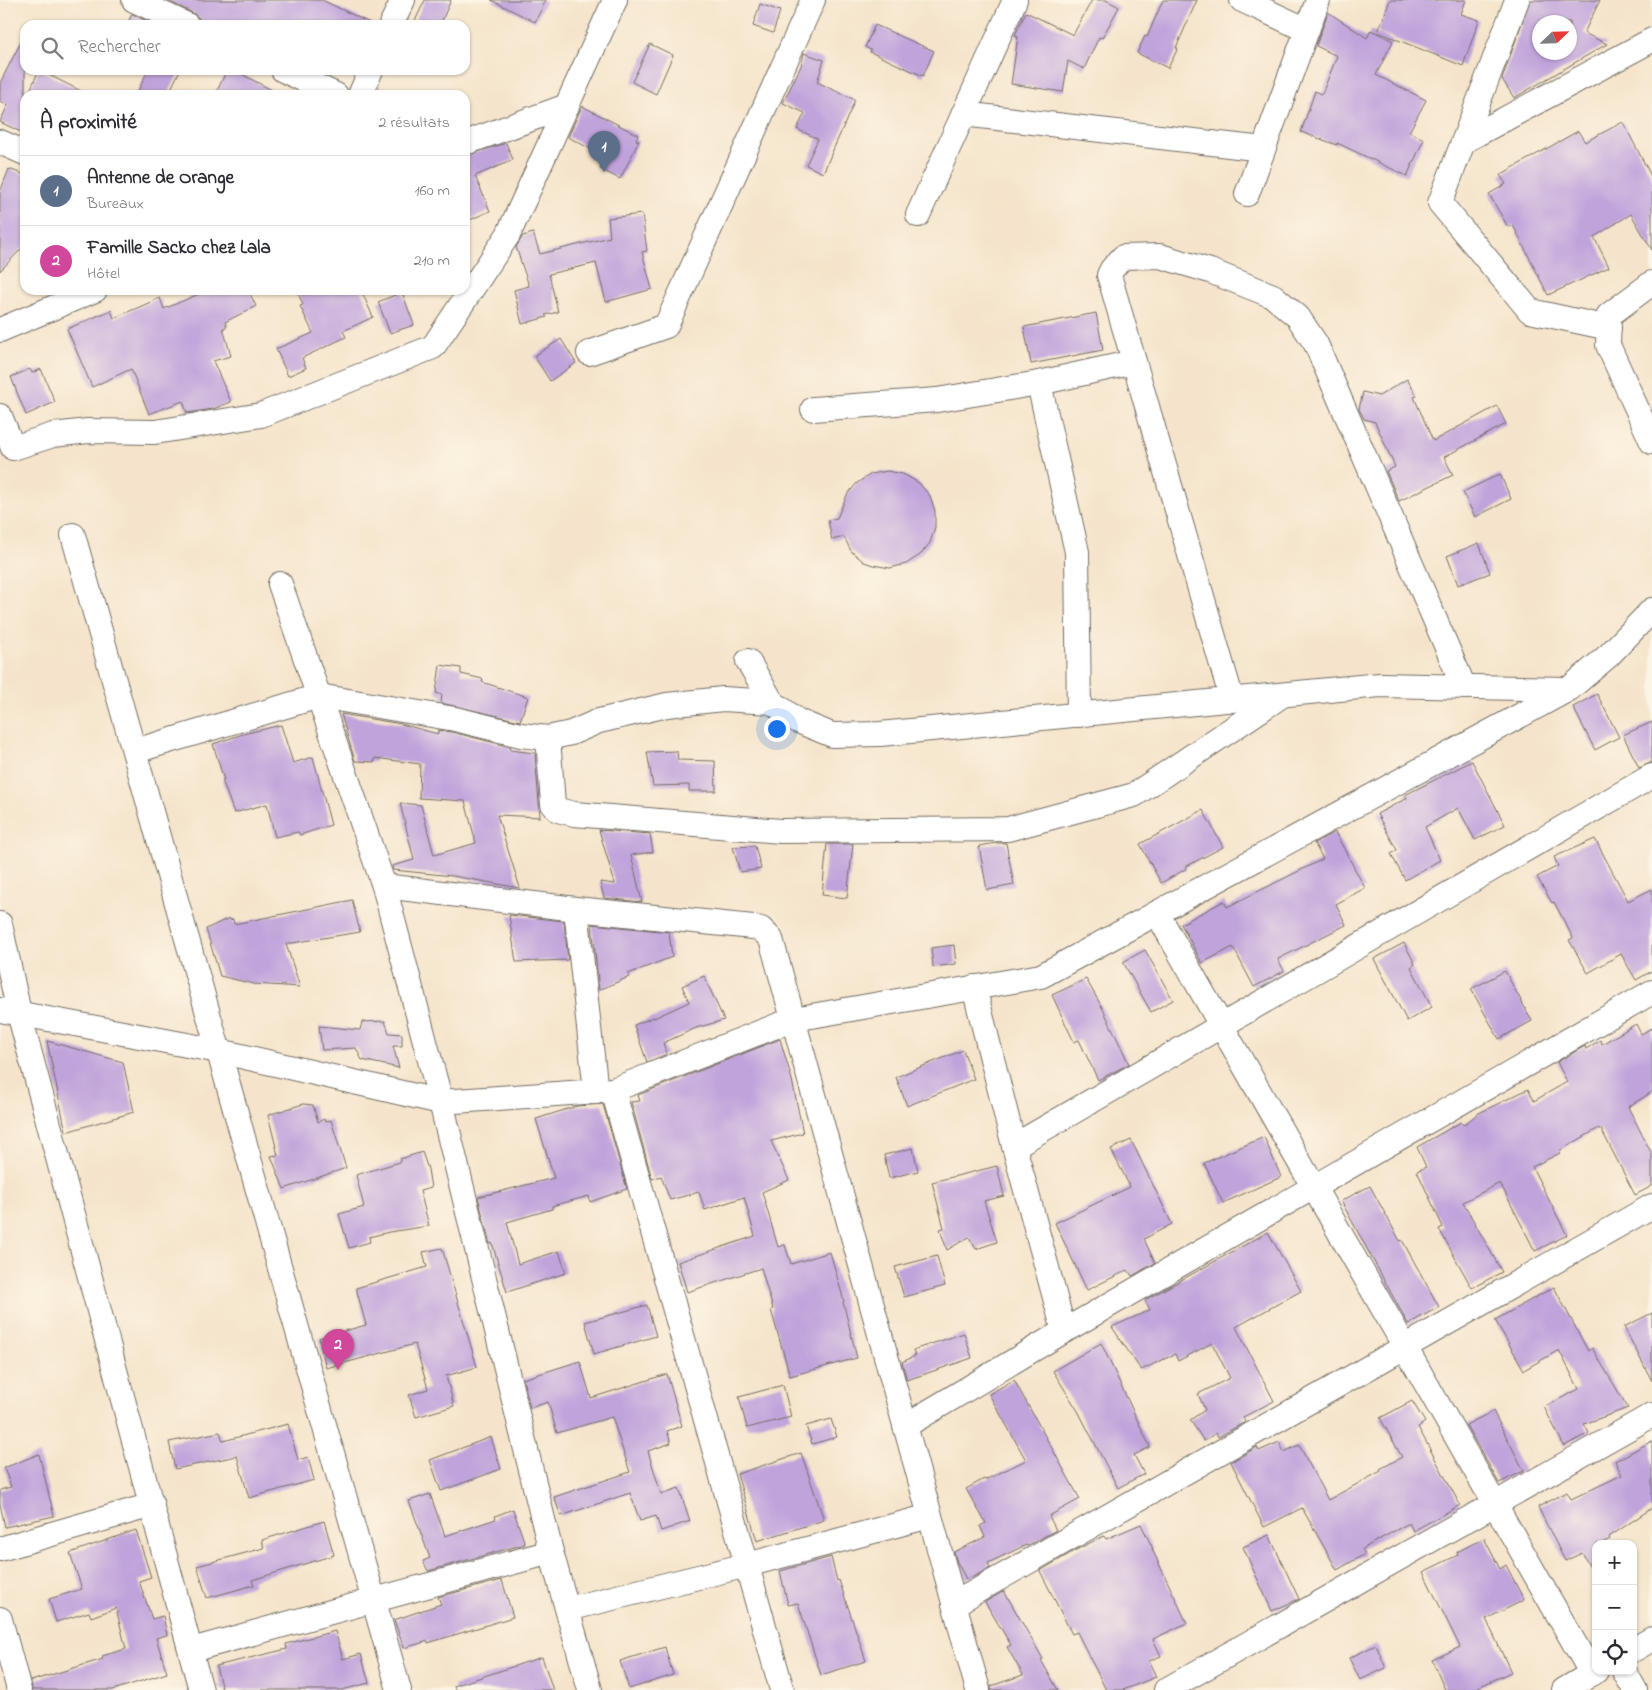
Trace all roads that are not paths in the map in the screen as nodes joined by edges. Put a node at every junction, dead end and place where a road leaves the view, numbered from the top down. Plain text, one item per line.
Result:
1 (134, 0) edge
2 (403, 0) edge
3 (615, 0) edge
4 (814, 0) edge
5 (1015, 0) edge
6 (1242, 0) edge
7 (1318, 0) edge
8 (1517, 0) edge
9 (176, 20) edge
10 (393, 20) edge
11 (1307, 30) junction
12 (1652, 40) edge
13 (294, 75) edge
14 (369, 75) edge
15 (325, 90) edge
16 (362, 90) edge
17 (567, 106) junction
18 (963, 114) junction
19 (470, 141) edge
20 (1464, 141) junction
21 (0, 142) edge
22 (1263, 149) junction
23 (20, 151) edge
24 (1247, 194) dead end
25 (918, 215) dead end
26 (1652, 283) edge
27 (470, 292) edge
28 (83, 295) edge
29 (468, 295) edge
30 (1609, 328) junction
31 (0, 330) edge
32 (589, 353) dead end
33 (1134, 362) junction
34 (1039, 383) junction
35 (813, 409) dead end
36 (0, 416) edge
37 (1652, 442) edge
38 (74, 536) dead end
39 (280, 584) dead end
40 (1652, 610) edge
41 (748, 661) dead end
42 (1464, 687) junction
43 (1569, 689) junction
44 (1283, 695) junction
45 (319, 696) junction
46 (1232, 700) junction
47 (772, 702) junction
48 (1079, 715) junction
49 (548, 738) junction
50 (135, 751) junction
51 (1652, 776) edge
52 (384, 886) junction
53 (576, 909) junction
54 (1157, 913) junction
55 (0, 924) edge
56 (974, 987) junction
57 (1652, 992) edge
58 (10, 1011) edge
59 (794, 1019) junction
60 (1222, 1026) junction
61 (219, 1052) junction
62 (604, 1091) junction
63 (441, 1102) junction
64 (1014, 1146) junction
65 (1314, 1187) junction
66 (1652, 1206) edge
67 (1064, 1332) junction
68 (1406, 1347) junction
69 (1652, 1415) edge
70 (905, 1426) junction
71 (1495, 1504) junction
72 (152, 1505) junction
73 (930, 1516) junction
74 (0, 1549) edge
75 (552, 1552) junction
76 (746, 1565) junction
77 (373, 1600) junction
78 (954, 1604) junction
79 (568, 1609) junction
80 (0, 1620) edge
81 (1652, 1639) edge
82 (1637, 1648) edge
83 (191, 1650) junction
84 (1592, 1669) edge
85 (1592, 1673) edge
86 (1626, 1675) edge
87 (19, 1690) edge
88 (201, 1690) edge
89 (399, 1690) edge
90 (590, 1690) edge
91 (782, 1690) edge
92 (978, 1690) edge
93 (1166, 1690) edge
94 (1564, 1690) edge
95 (1635, 1690) edge

1 - 9 street
2 - 10 street
3 - 17 street
4 - 32 street
5 - 18 street
6 - 11 street
7 - 11 street
8 - 20 street
11 - 22 street
12 - 20 street
13 - 15 street
14 - 16 street
17 - 19 street
17 - 27 street
18 - 22 street
18 - 25 street
20 - 30 street
21 - 23 street
22 - 24 street
26 - 30 street
28 - 31 street
29 - 36 street
30 - 37 street
33 - 34 street
33 - 42 street
33 - 46 street
34 - 35 street
34 - 48 street
38 - 50 street
39 - 45 street
40 - 43 street
41 - 47 street
42 - 43 street
42 - 44 street
43 - 54 street
44 - 46 street
44 - 49 street
45 - 49 street
45 - 50 street
45 - 52 street
46 - 48 street
47 - 48 street
47 - 49 street
50 - 61 street
51 - 60 street
52 - 53 street
52 - 63 street
53 - 59 street
53 - 62 street
54 - 56 street
54 - 60 street
55 - 58 street
56 - 59 street
56 - 64 street
57 - 65 street
58 - 61 street
58 - 72 street
59 - 62 street
59 - 70 street
60 - 64 street
60 - 65 street
61 - 63 street
61 - 77 street
62 - 63 street
62 - 76 street
63 - 75 street
64 - 67 street
65 - 67 street
65 - 68 street
66 - 68 street
67 - 70 street
68 - 71 street
68 - 78 street
69 - 71 street
70 - 73 street
71 - 84 street
71 - 93 street
72 - 74 street
72 - 83 street
73 - 76 street
73 - 78 street
75 - 77 street
75 - 79 street
76 - 79 street
76 - 91 street
77 - 83 street
77 - 89 street
78 - 92 street
79 - 90 street
80 - 87 street
81 - 82 street
83 - 88 street
85 - 94 street
86 - 95 street

